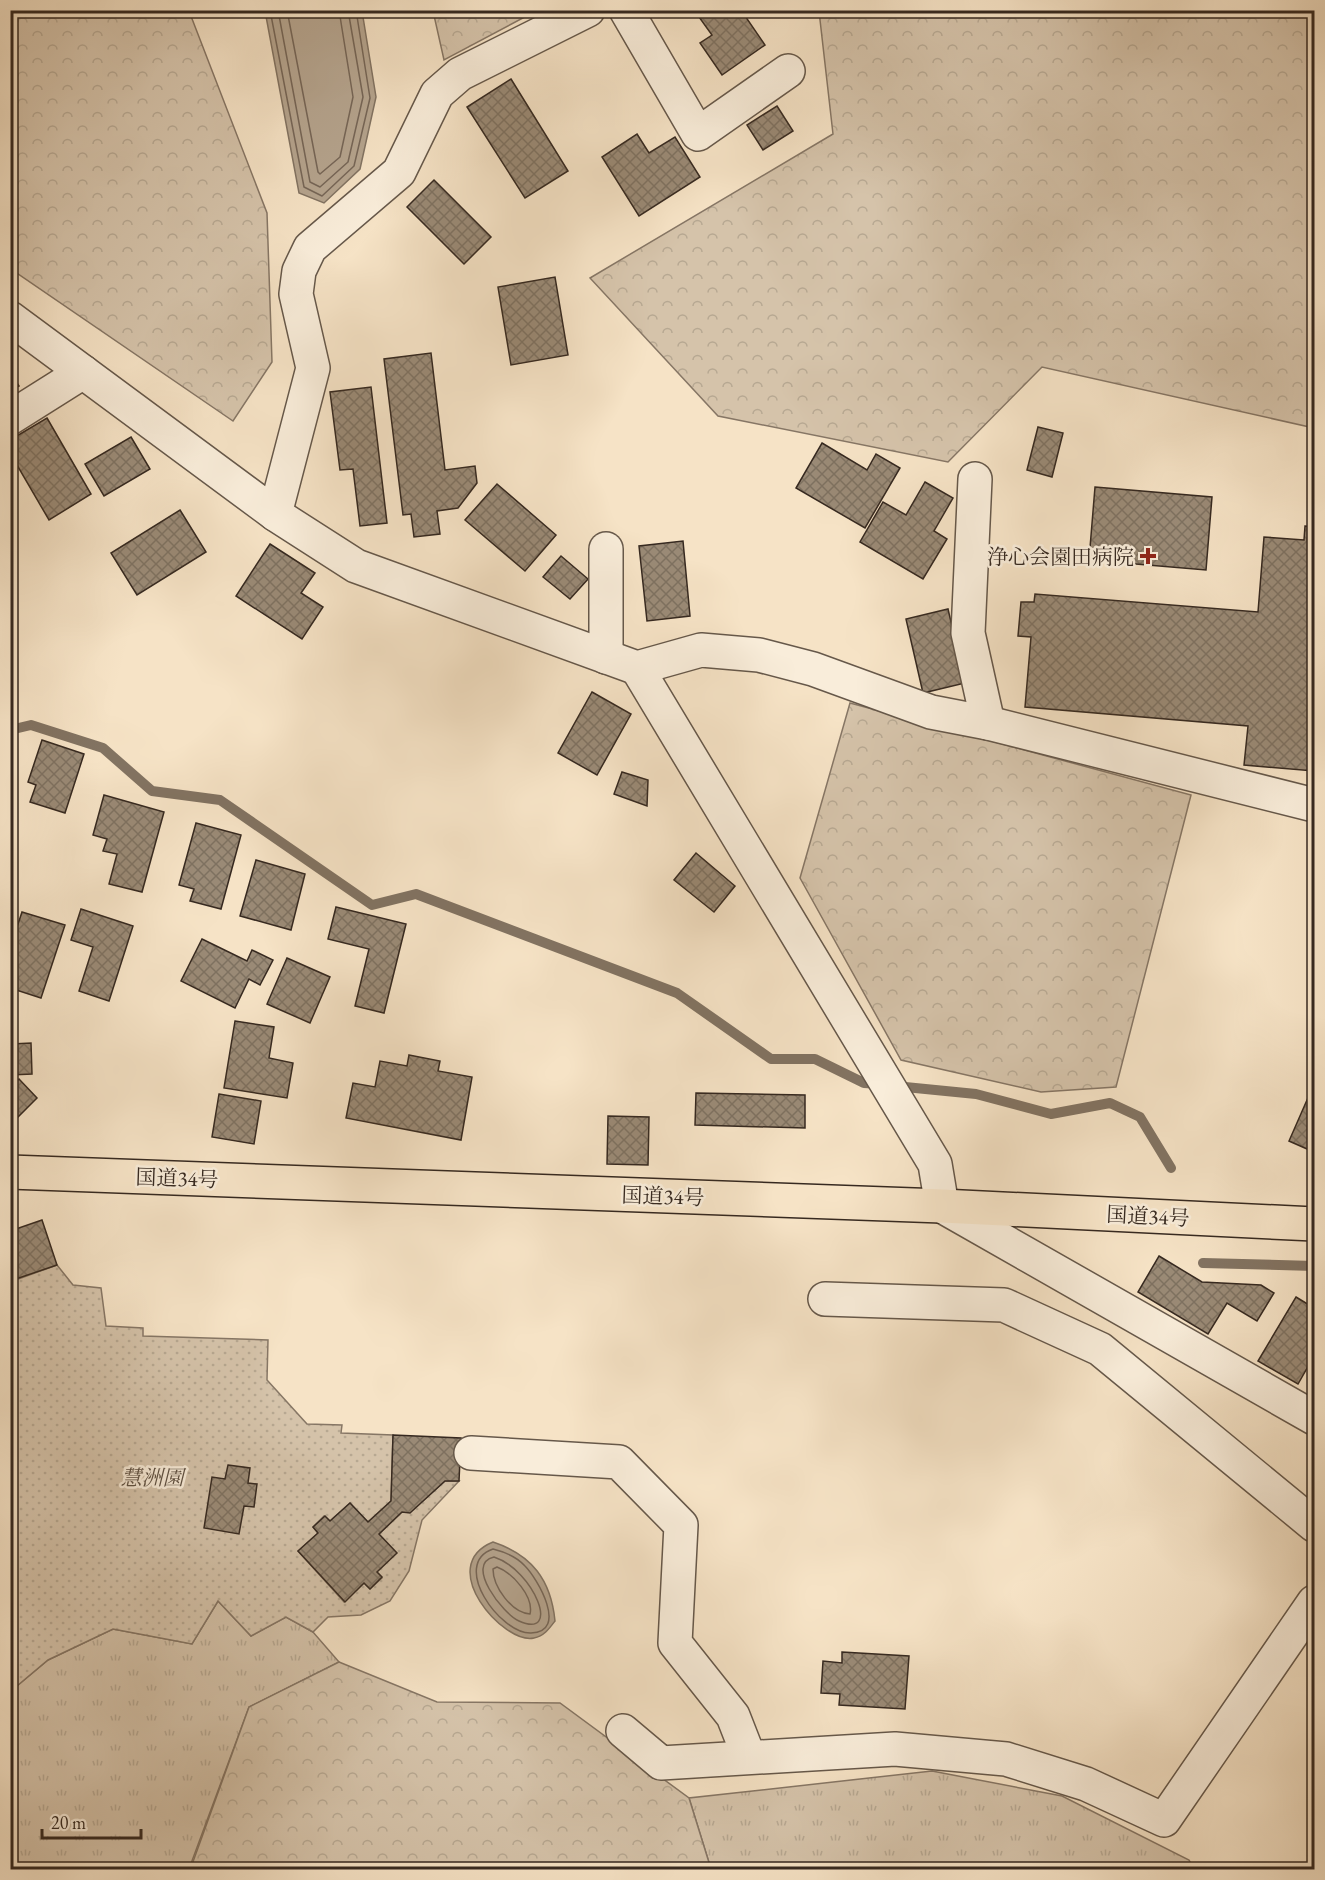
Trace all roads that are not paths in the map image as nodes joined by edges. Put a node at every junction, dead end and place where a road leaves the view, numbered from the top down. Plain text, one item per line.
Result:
1 (588, 10) edge
2 (626, 10) edge
3 (788, 71) dead end
4 (10, 318) edge
5 (83, 372) junction
6 (10, 418) edge
7 (975, 479) dead end
8 (274, 514) junction
9 (606, 549) dead end
10 (606, 657) junction
11 (637, 668) junction
12 (988, 723) junction
13 (1314, 805) edge
14 (10, 1172) edge
15 (942, 1206) junction
16 (1314, 1224) edge
17 (825, 1299) dead end
18 (1314, 1418) edge
19 (471, 1453) dead end
20 (1314, 1525) edge
21 (1314, 1602) edge
22 (623, 1731) dead end
23 (749, 1757) junction

1 - 8 street
2 - 3 street
4 - 5 street
5 - 6 street
5 - 8 street
7 - 12 street
8 - 10 street
9 - 10 street
10 - 11 street
11 - 12 street
11 - 15 street
12 - 13 street
14 - 15 highway, 国道34号
15 - 16 highway, 国道34号
15 - 18 street
17 - 20 street
19 - 23 street
21 - 23 street
22 - 23 street

